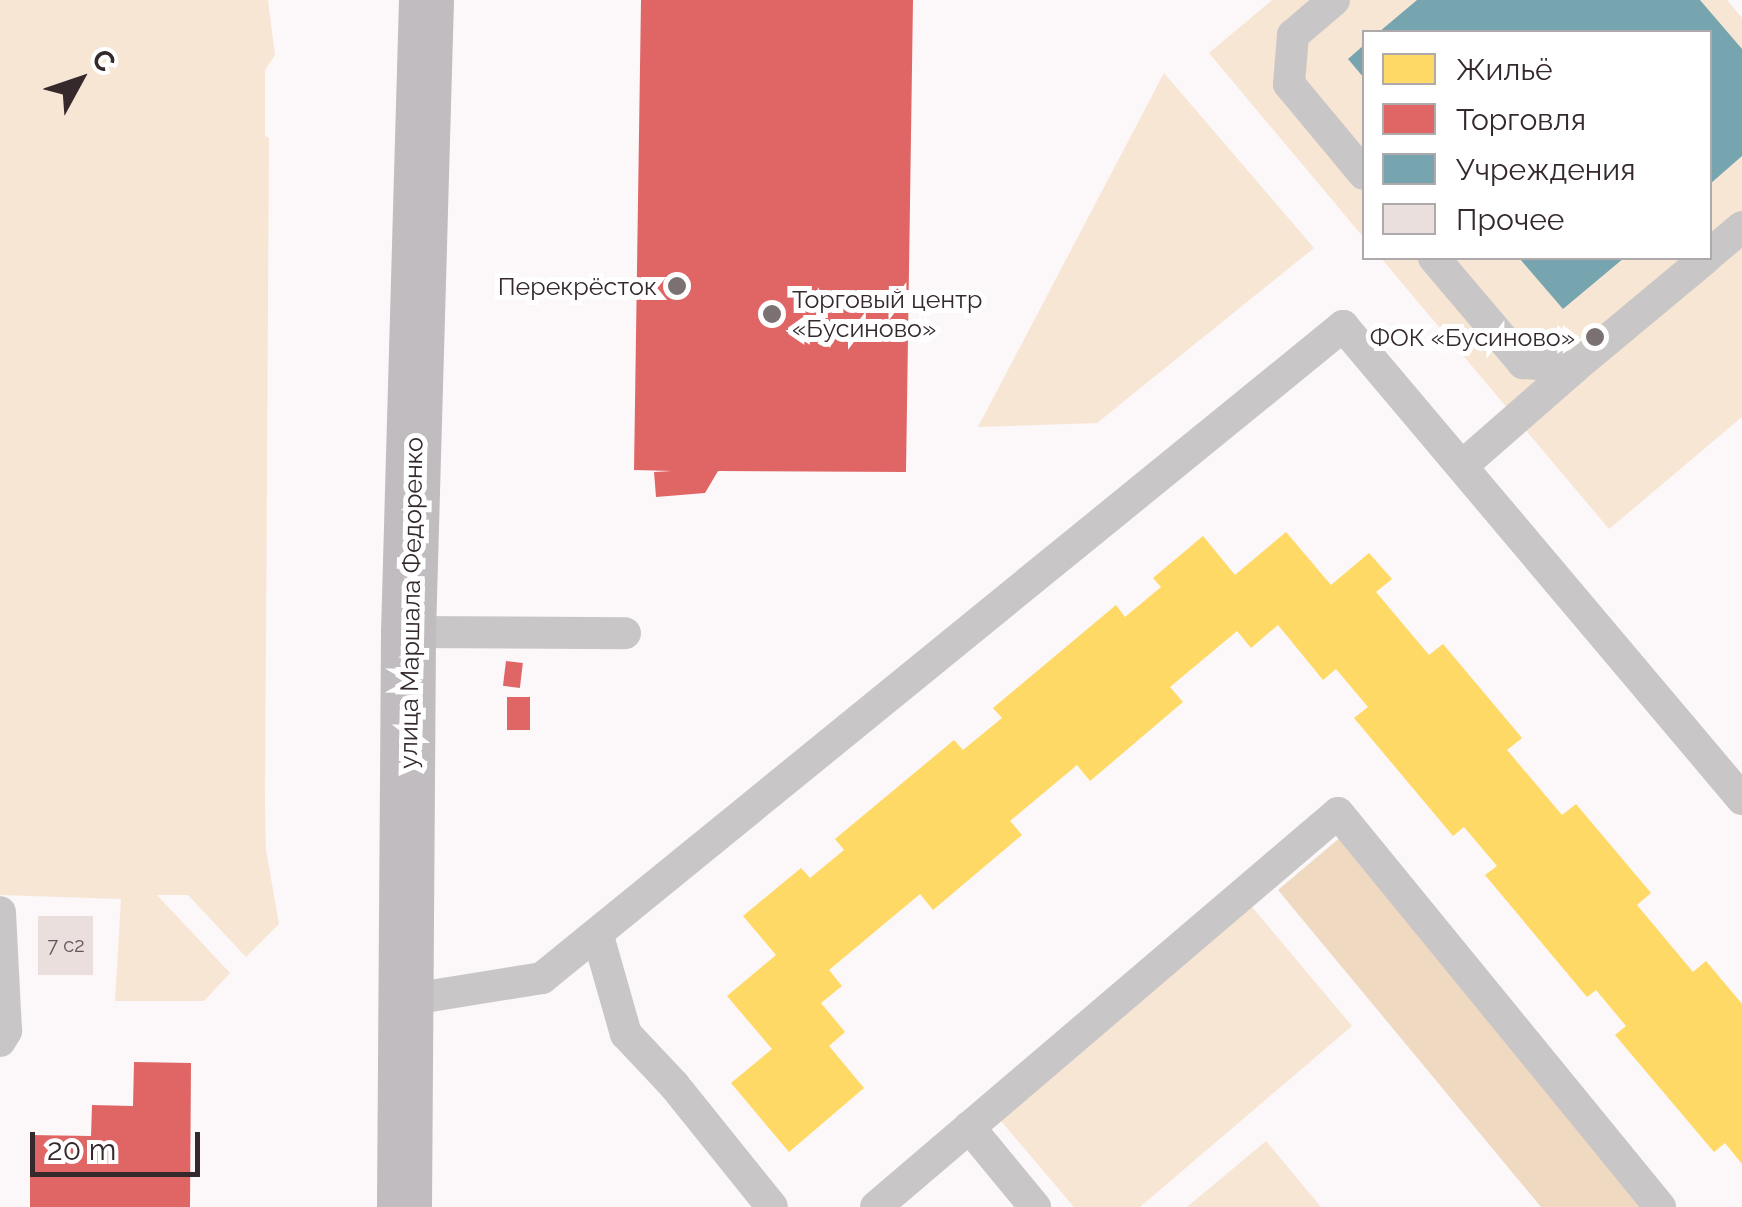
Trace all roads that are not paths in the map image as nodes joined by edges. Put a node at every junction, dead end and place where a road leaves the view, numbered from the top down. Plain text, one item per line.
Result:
1 (426, 0) edge
2 (1334, 0) edge
3 (1362, 172) edge
4 (1742, 227) edge
5 (1712, 253) edge
6 (1436, 260) edge
7 (1703, 260) edge
8 (1575, 367) junction
9 (1462, 466) junction
10 (408, 632) junction
11 (624, 632) dead end
12 (1742, 799) edge
13 (0, 912) edge
14 (598, 936) junction
15 (406, 1000) junction
16 (0, 1041) edge
17 (969, 1127) junction
18 (404, 1207) edge
19 (772, 1207) edge
20 (876, 1207) edge
21 (1035, 1207) edge
22 (1660, 1207) edge

1 - 10 street, улица Маршала Федоренко
2 - 3 lane
4 - 5 lane
6 - 8 lane
7 - 8 lane
8 - 9 lane
9 - 12 lane
9 - 14 lane
10 - 11 lane
10 - 15 street, улица Маршала Федоренко
13 - 16 lane
14 - 15 lane
14 - 19 lane
15 - 18 street, улица Маршала Федоренко
17 - 20 lane
17 - 21 lane
17 - 22 lane

